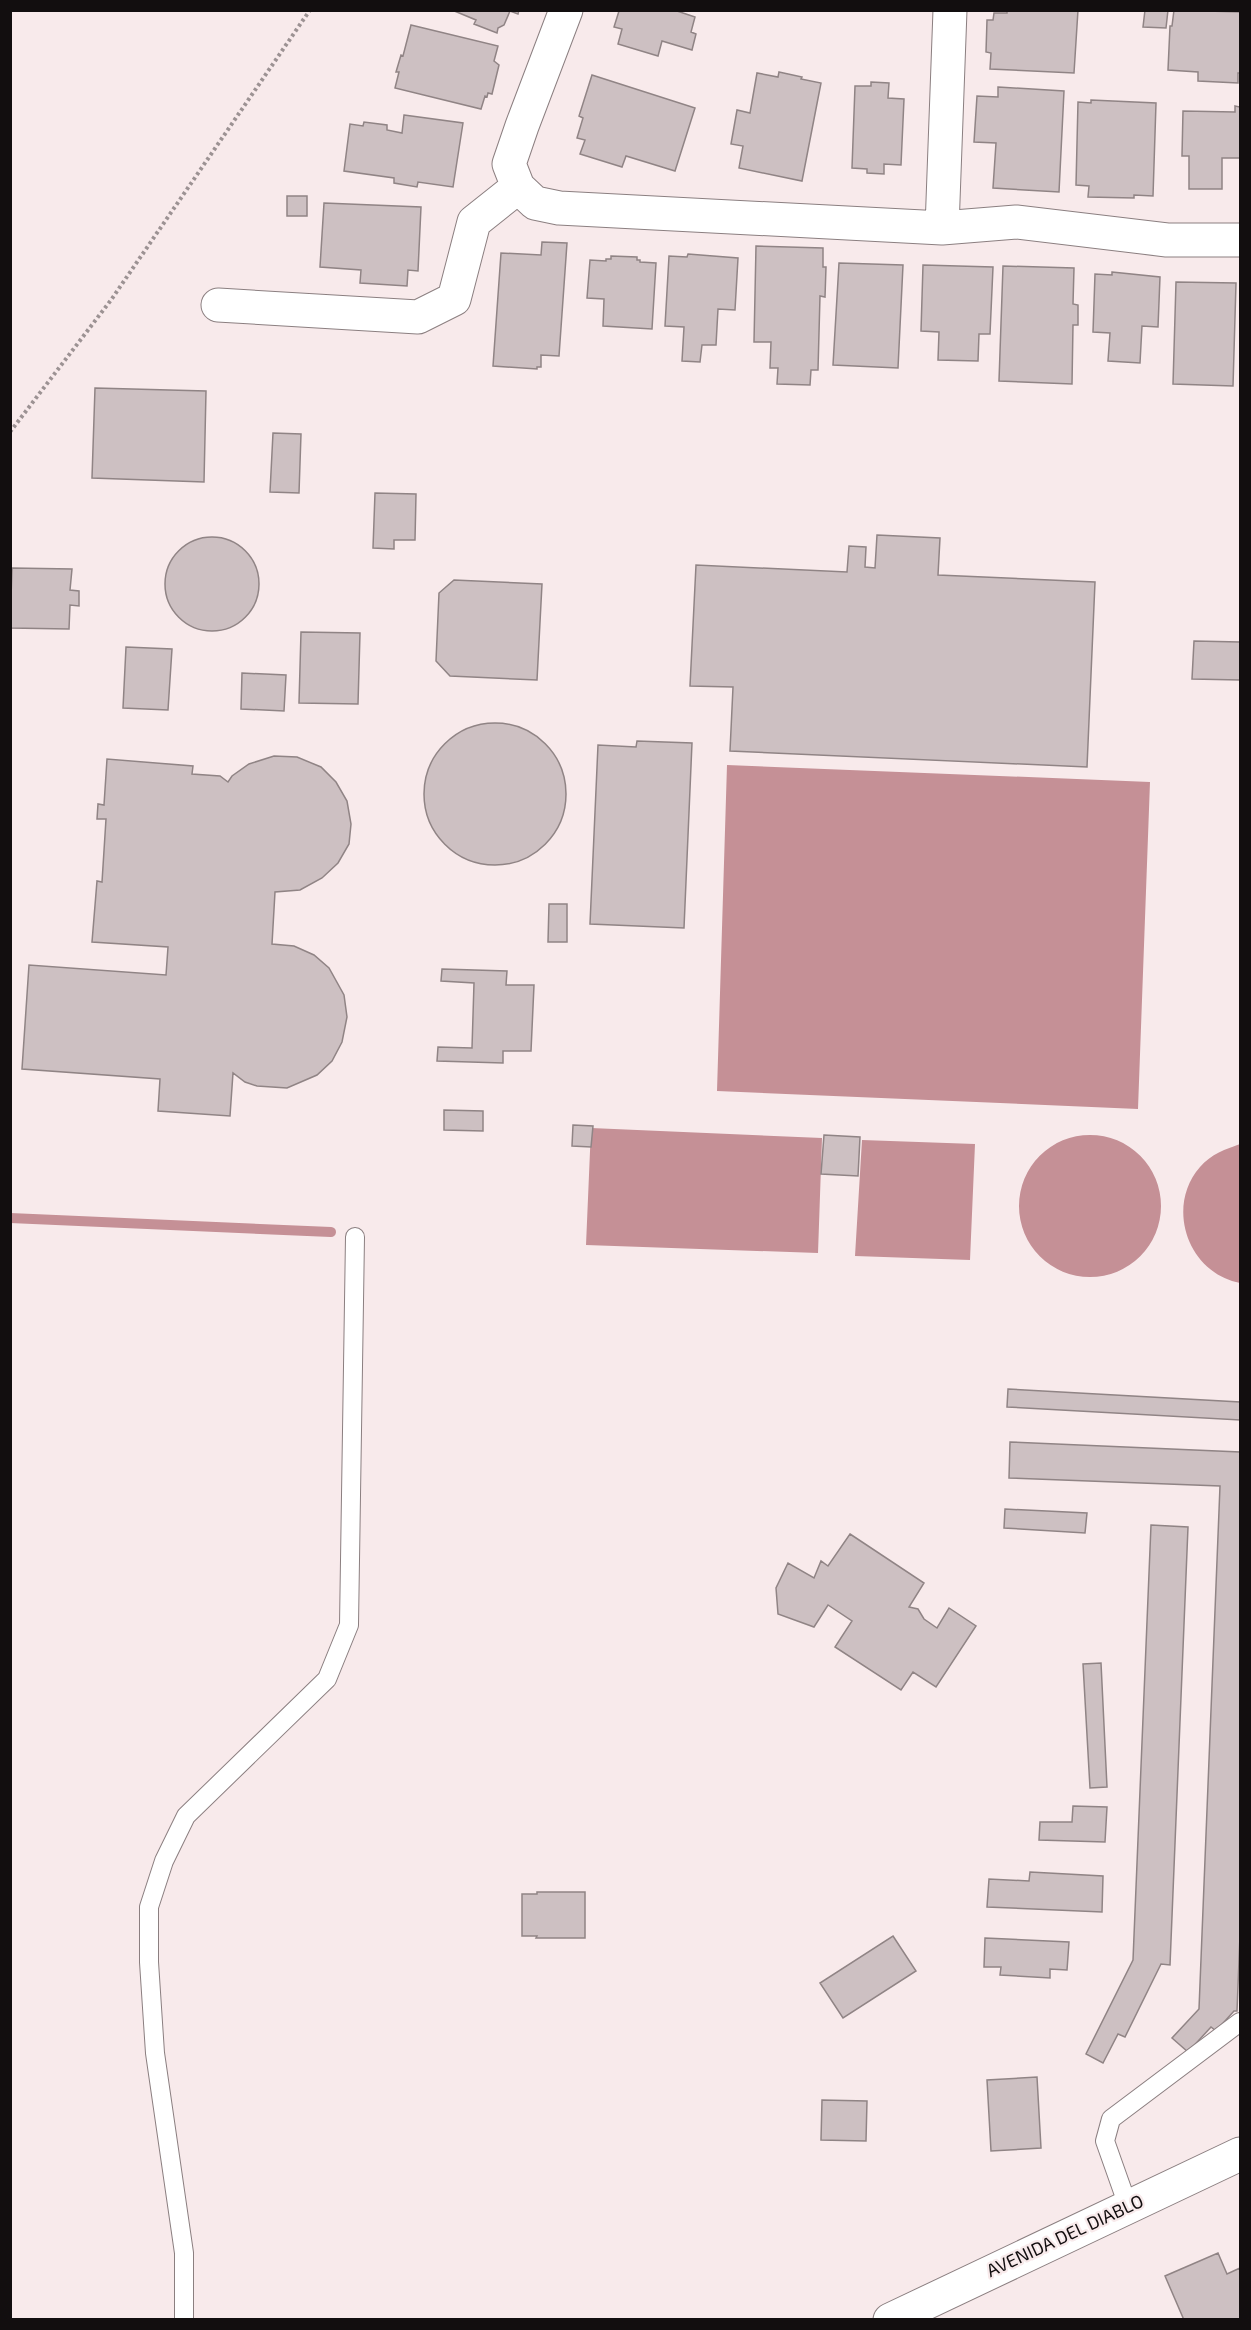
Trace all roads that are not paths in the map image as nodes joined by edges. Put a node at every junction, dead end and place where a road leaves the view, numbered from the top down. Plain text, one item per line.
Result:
1 (566, 10) edge
2 (950, 10) edge
3 (518, 187) junction
4 (942, 228) junction
5 (1240, 240) edge
6 (218, 305) dead end
7 (355, 1237) dead end
8 (1240, 2022) edge
9 (1240, 2154) edge
10 (1128, 2206) junction
11 (184, 2319) edge
12 (890, 2319) edge

1 - 3 street
2 - 4 street
3 - 4 street
3 - 6 street
4 - 5 street
7 - 11 lane
8 - 10 lane
9 - 10 street, AVENIDA DEL DIABLO
10 - 12 street, AVENIDA DEL DIABLO

